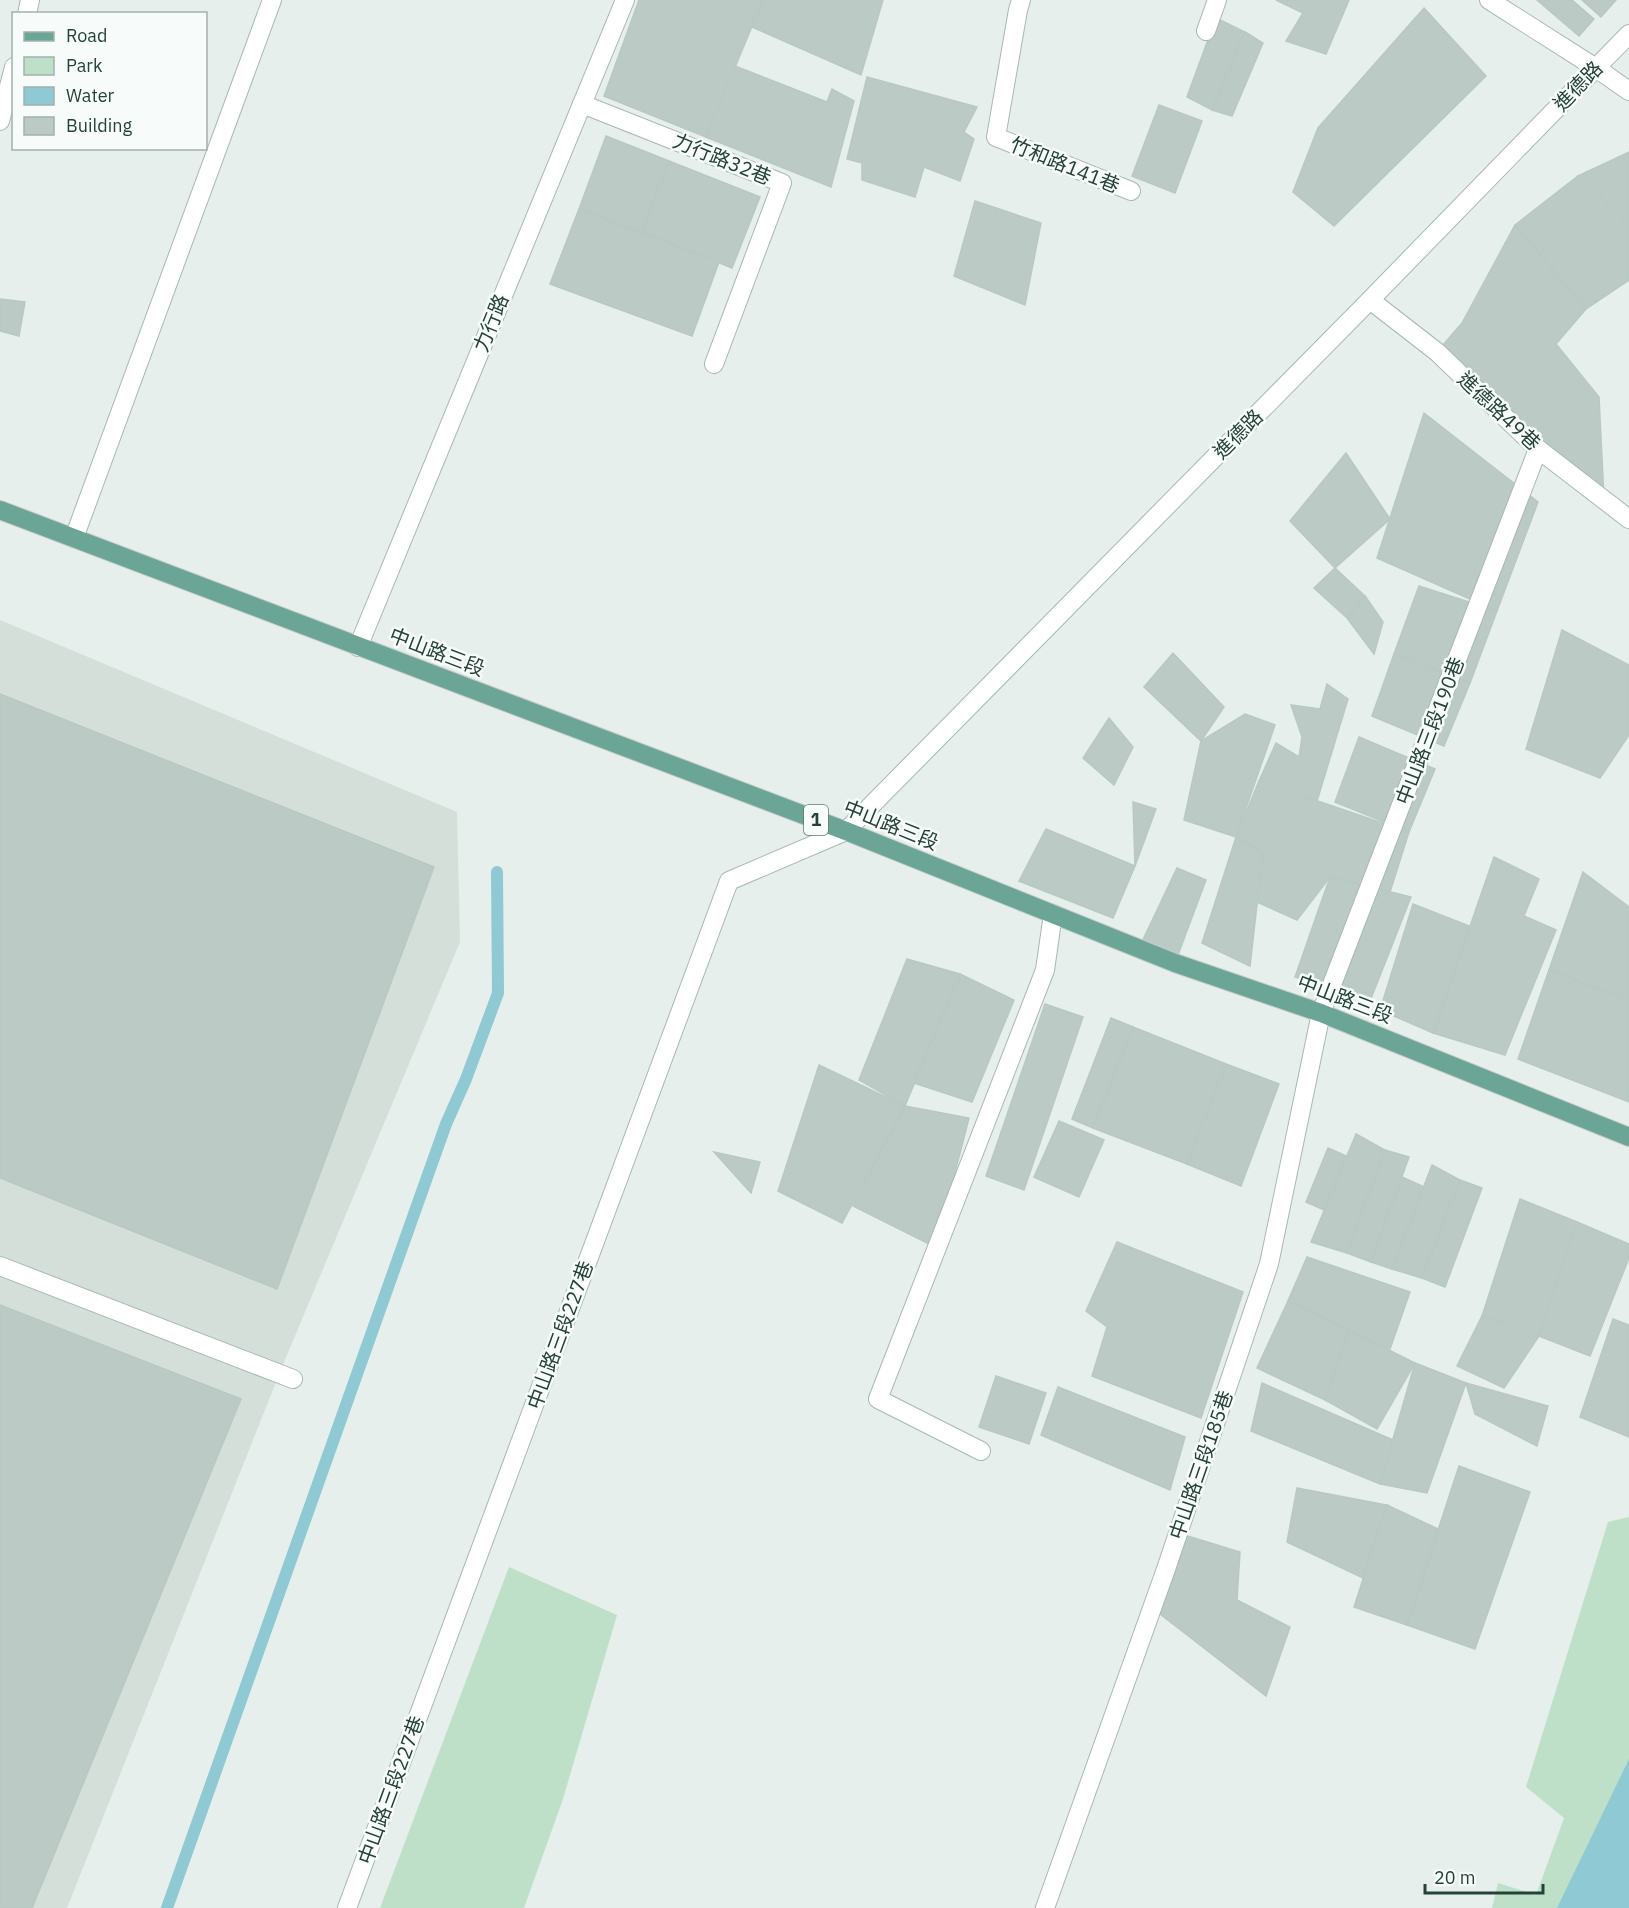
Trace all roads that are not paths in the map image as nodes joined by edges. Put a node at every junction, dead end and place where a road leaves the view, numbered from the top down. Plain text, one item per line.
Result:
1 (272, 0) edge
2 (625, 0) edge
3 (1021, 0) edge
4 (1217, 0) edge
5 (1489, 0) edge
6 (1206, 31) dead end
7 (1629, 34) edge
8 (1596, 68) junction
9 (12, 75) edge
10 (1629, 92) edge
11 (582, 104) junction
12 (0, 121) edge
13 (1131, 191) dead end
14 (1370, 300) junction
15 (714, 364) dead end
16 (1538, 449) junction
17 (0, 510) edge
18 (1629, 519) edge
19 (74, 538) junction
20 (358, 647) junction
21 (846, 831) junction
22 (1053, 914) junction
23 (1321, 1013) junction
24 (1629, 1137) edge
25 (0, 1266) edge
26 (293, 1379) dead end
27 (981, 1451) dead end
28 (347, 1908) edge
29 (1045, 1908) edge

1 - 19 street
2 - 11 street, 力行路
3 - 13 street, 竹和路141巷
4 - 6 street
5 - 8 street
7 - 8 street, 進德路
8 - 10 street
8 - 14 street, 進德路
9 - 12 street
11 - 15 street, 力行路32巷
11 - 20 street, 力行路
14 - 16 street, 進德路49巷
14 - 21 street, 進德路
16 - 18 street, 進德路49巷
16 - 23 street, 中山路三段190巷
17 - 19 main road, 中山路三段 / 1
19 - 20 main road, 中山路三段 / 1
20 - 21 main road, 中山路三段 / 1
21 - 22 main road, 中山路三段 / 1
21 - 28 street, 中山路三段227巷
22 - 23 main road, 中山路三段 / 1
22 - 27 street
23 - 24 main road, 中山路三段 / 1
23 - 29 street, 中山路三段185巷
25 - 26 street

